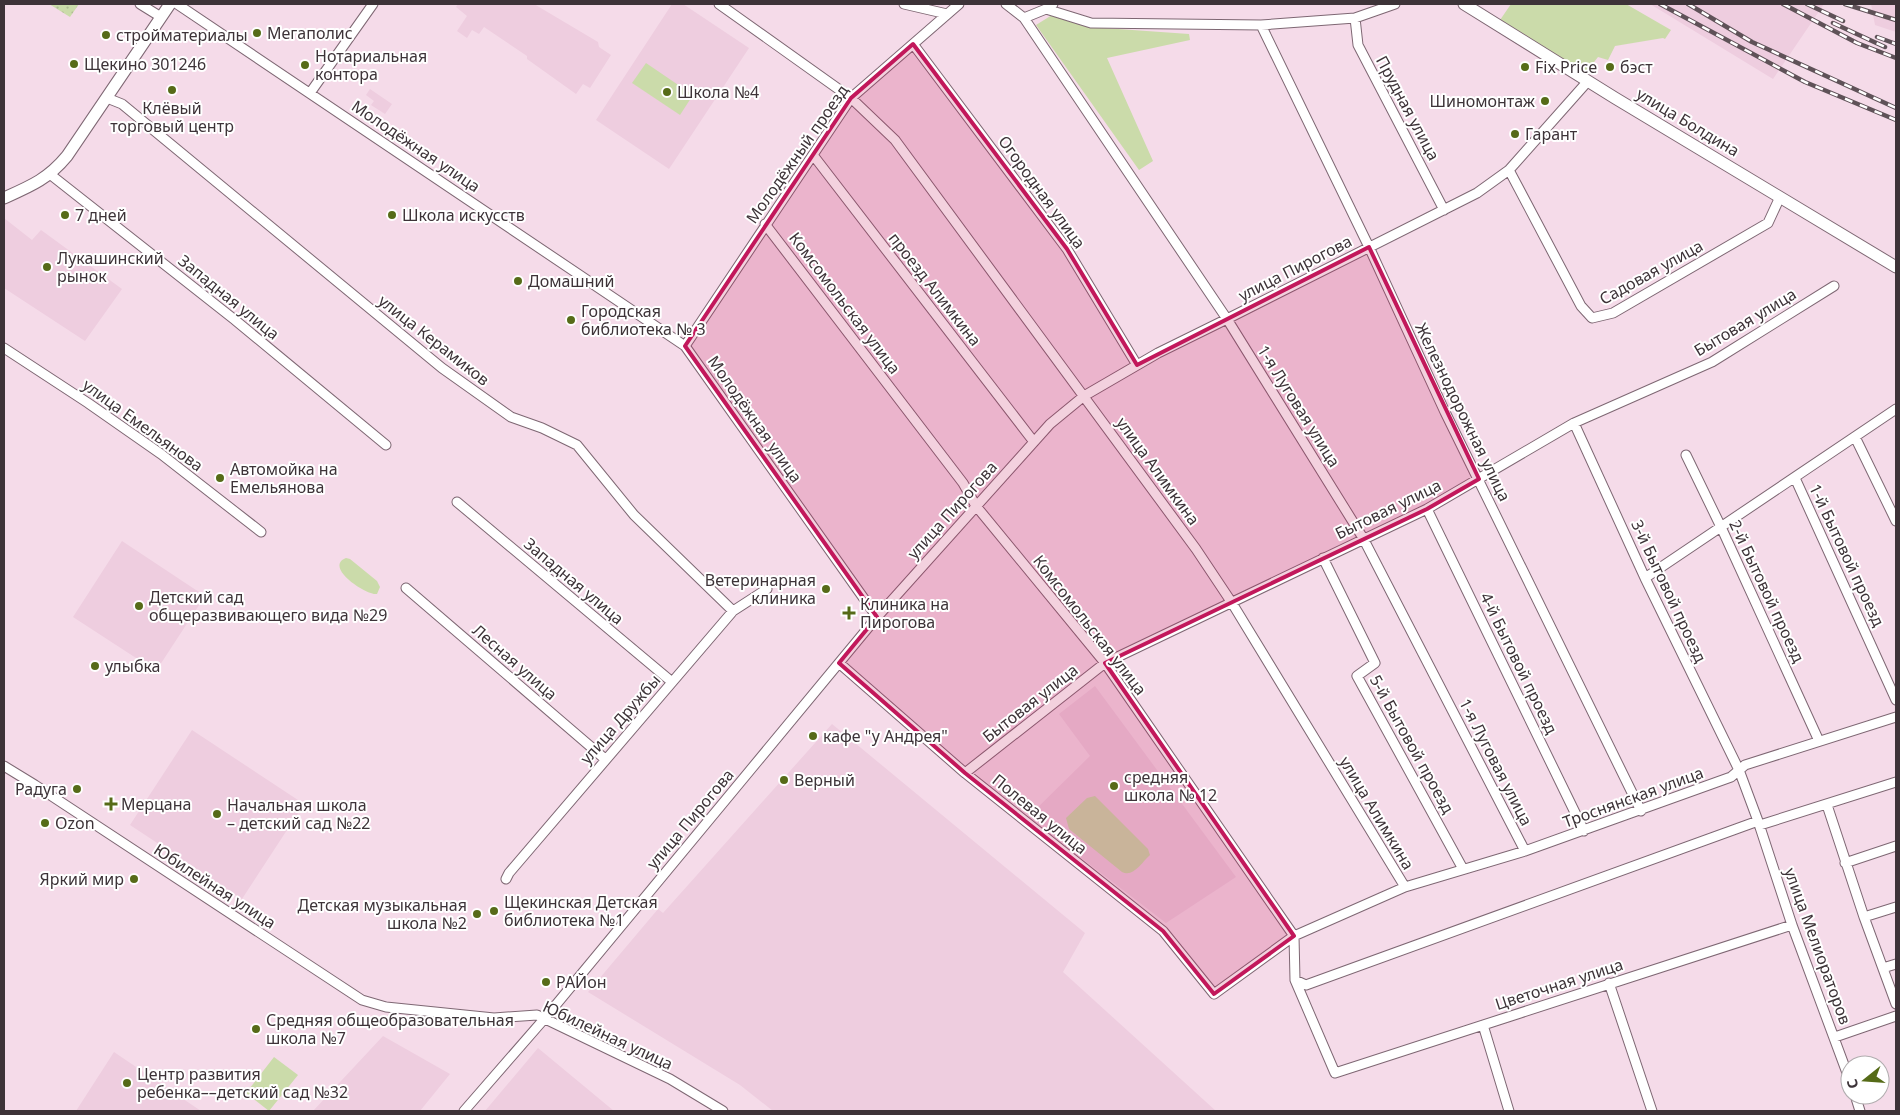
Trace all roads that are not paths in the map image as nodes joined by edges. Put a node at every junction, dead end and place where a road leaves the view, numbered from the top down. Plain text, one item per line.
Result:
1 (140, 4) edge
2 (170, 4) edge
3 (177, 4) edge
4 (373, 4) edge
5 (719, 4) edge
6 (904, 4) edge
7 (959, 4) edge
8 (1006, 4) edge
9 (1395, 4) edge
10 (1464, 4) edge
11 (1049, 6) edge
12 (947, 14) junction
13 (161, 17) junction
14 (1024, 18) junction
15 (1355, 18) junction
16 (1261, 25) junction
17 (912, 44) junction
18 (1588, 81) junction
19 (310, 93) junction
20 (107, 98) junction
21 (851, 98) junction
22 (813, 154) junction
23 (1509, 170) junction
24 (50, 174) junction
25 (1780, 197) junction
26 (4, 198) edge
27 (1444, 210) junction
28 (765, 224) junction
29 (1370, 247) junction
30 (1896, 267) edge
31 (1834, 286) dead end
32 (1228, 319) junction
33 (685, 346) junction
34 (4, 348) edge
35 (1137, 365) junction
36 (1084, 396) junction
37 (1896, 409) edge
38 (1574, 423) junction
39 (1855, 437) junction
40 (1034, 442) junction
41 (386, 445) dead end
42 (1686, 455) dead end
43 (1795, 478) junction
44 (1479, 479) junction
45 (458, 502) dead end
46 (976, 506) junction
47 (1427, 509) junction
48 (1896, 521) edge
49 (1721, 527) junction
50 (261, 532) dead end
51 (1363, 538) junction
52 (1323, 558) junction
53 (1645, 578) junction
54 (406, 588) dead end
55 (767, 589) dead end
56 (1232, 603) junction
57 (733, 610) junction
58 (877, 618) junction
59 (1105, 663) junction
60 (839, 664) junction
61 (672, 682) junction
62 (1896, 700) edge
63 (1896, 717) edge
64 (1818, 741) junction
65 (605, 759) junction
66 (4, 766) edge
67 (1739, 770) junction
68 (965, 773) junction
69 (1896, 782) edge
70 (1827, 805) junction
71 (1640, 811) junction
72 (1759, 823) junction
73 (1584, 831) junction
74 (1896, 846) edge
75 (1525, 851) junction
76 (1845, 863) junction
77 (1463, 869) junction
78 (506, 879) dead end
79 (1405, 887) junction
80 (1896, 907) edge
81 (1864, 917) junction
82 (1792, 925) junction
83 (1294, 936) junction
84 (1896, 964) edge
85 (1883, 968) junction
86 (1295, 980) junction
87 (1609, 983) junction
88 (1214, 994) joint
89 (1896, 1004) edge
90 (1896, 1016) edge
91 (545, 1018) junction
92 (1483, 1025) junction
93 (1835, 1037) junction
94 (1841, 1055) edge
95 (464, 1111) edge
96 (723, 1111) edge
97 (1509, 1111) edge
98 (1652, 1111) edge

1 - 13 street
2 - 13 main road
3 - 19 street, Молодёжная улица
4 - 19 street
5 - 21 street, улица Алимкина
6 - 12 street
7 - 12 street, Молодёжный проезд
8 - 14 street, 1-я Луговая улица
9 - 15 street
10 - 18 main road, улица Болдина
11 - 14 street
11 - 16 street
12 - 17 street, Молодёжный проезд
13 - 20 main road
14 - 32 street, 1-я Луговая улица
15 - 16 street
15 - 27 street, Прудная улица
16 - 29 street, Железнодорожная улица
17 - 21 street, Молодёжный проезд
17 - 35 street, Огородная улица
18 - 23 street, улица Пирогова
18 - 25 main road, улица Болдина
19 - 33 street, Молодёжная улица
20 - 24 main road
20 - 57 street, улица Керамиков
21 - 22 street, Молодёжный проезд
21 - 36 street, улица Алимкина
22 - 28 street, Молодёжный проезд
22 - 40 street, проезд Алимкина
23 - 25 street, Садовая улица
23 - 27 street, улица Пирогова
24 - 26 main road
24 - 41 street, Западная улица
25 - 30 main road, улица Болдина
27 - 29 street, улица Пирогова
28 - 33 street, Молодёжный проезд
28 - 46 street, Комсомольская улица
29 - 32 street, улица Пирогова
29 - 44 street, Железнодорожная улица
31 - 38 street, Бытовая улица
32 - 35 street, улица Пирогова
32 - 51 street, 1-я Луговая улица
33 - 58 street, Молодёжная улица
34 - 50 street, улица Емельянова
35 - 36 street, улица Пирогова
36 - 40 street, улица Пирогова
36 - 56 street, улица Алимкина
37 - 39 street
38 - 44 street, Бытовая улица
38 - 53 street, 3-й Бытовой проезд
39 - 43 street
39 - 48 street
40 - 46 street, улица Пирогова
42 - 49 street, 2-й Бытовой проезд
43 - 49 street
43 - 62 street, 1-й Бытовой проезд
44 - 47 street, Бытовая улица
44 - 71 street, Железнодорожная улица
45 - 61 street, Западная улица
46 - 58 street, улица Пирогова
46 - 59 street, Комсомольская улица
47 - 51 street, Бытовая улица
47 - 73 street, 4-й Бытовой проезд
49 - 53 street
49 - 64 street, 2-й Бытовой проезд
51 - 52 street, Бытовая улица
51 - 75 street, 1-я Луговая улица
52 - 56 street, Бытовая улица
52 - 77 street, 5-й Бытовой проезд
53 - 67 street, 3-й Бытовой проезд
54 - 65 street, Лесная улица
55 - 57 street, улица Дружбы
56 - 59 street, Бытовая улица
56 - 79 street, улица Алимкина
57 - 61 street, улица Дружбы
58 - 60 street, улица Пирогова
59 - 68 street, Бытовая улица
59 - 83 street, Комсомольская улица
60 - 68 street, Полевая улица
60 - 91 street, улица Пирогова
61 - 65 street, улица Дружбы
63 - 64 street, Троснянская улица
64 - 67 street, Троснянская улица
65 - 78 street, улица Дружбы
66 - 91 street, Юбилейная улица
67 - 71 street, Троснянская улица
67 - 72 street, 3-й Бытовой проезд
68 - 88 street, Полевая улица
69 - 70 street
70 - 72 street
70 - 76 street
71 - 73 street, Троснянская улица
72 - 82 street, улица Мелиораторов
72 - 86 street
73 - 75 street, Троснянская улица
74 - 76 street
75 - 77 street, Троснянская улица
76 - 81 street
77 - 79 street, Троснянская улица
79 - 83 street, Троснянская улица
80 - 81 street
81 - 85 street
82 - 87 street, Цветочная улица
82 - 93 street, улица Мелиораторов
83 - 86 street
83 - 88 street, Троснянская улица
84 - 85 street
85 - 89 street
86 - 92 street, Цветочная улица
87 - 92 street, Цветочная улица
87 - 98 street
90 - 93 street
91 - 95 street, улица Пирогова
91 - 96 street, Юбилейная улица
92 - 97 street
93 - 94 street, улица Мелиораторов

